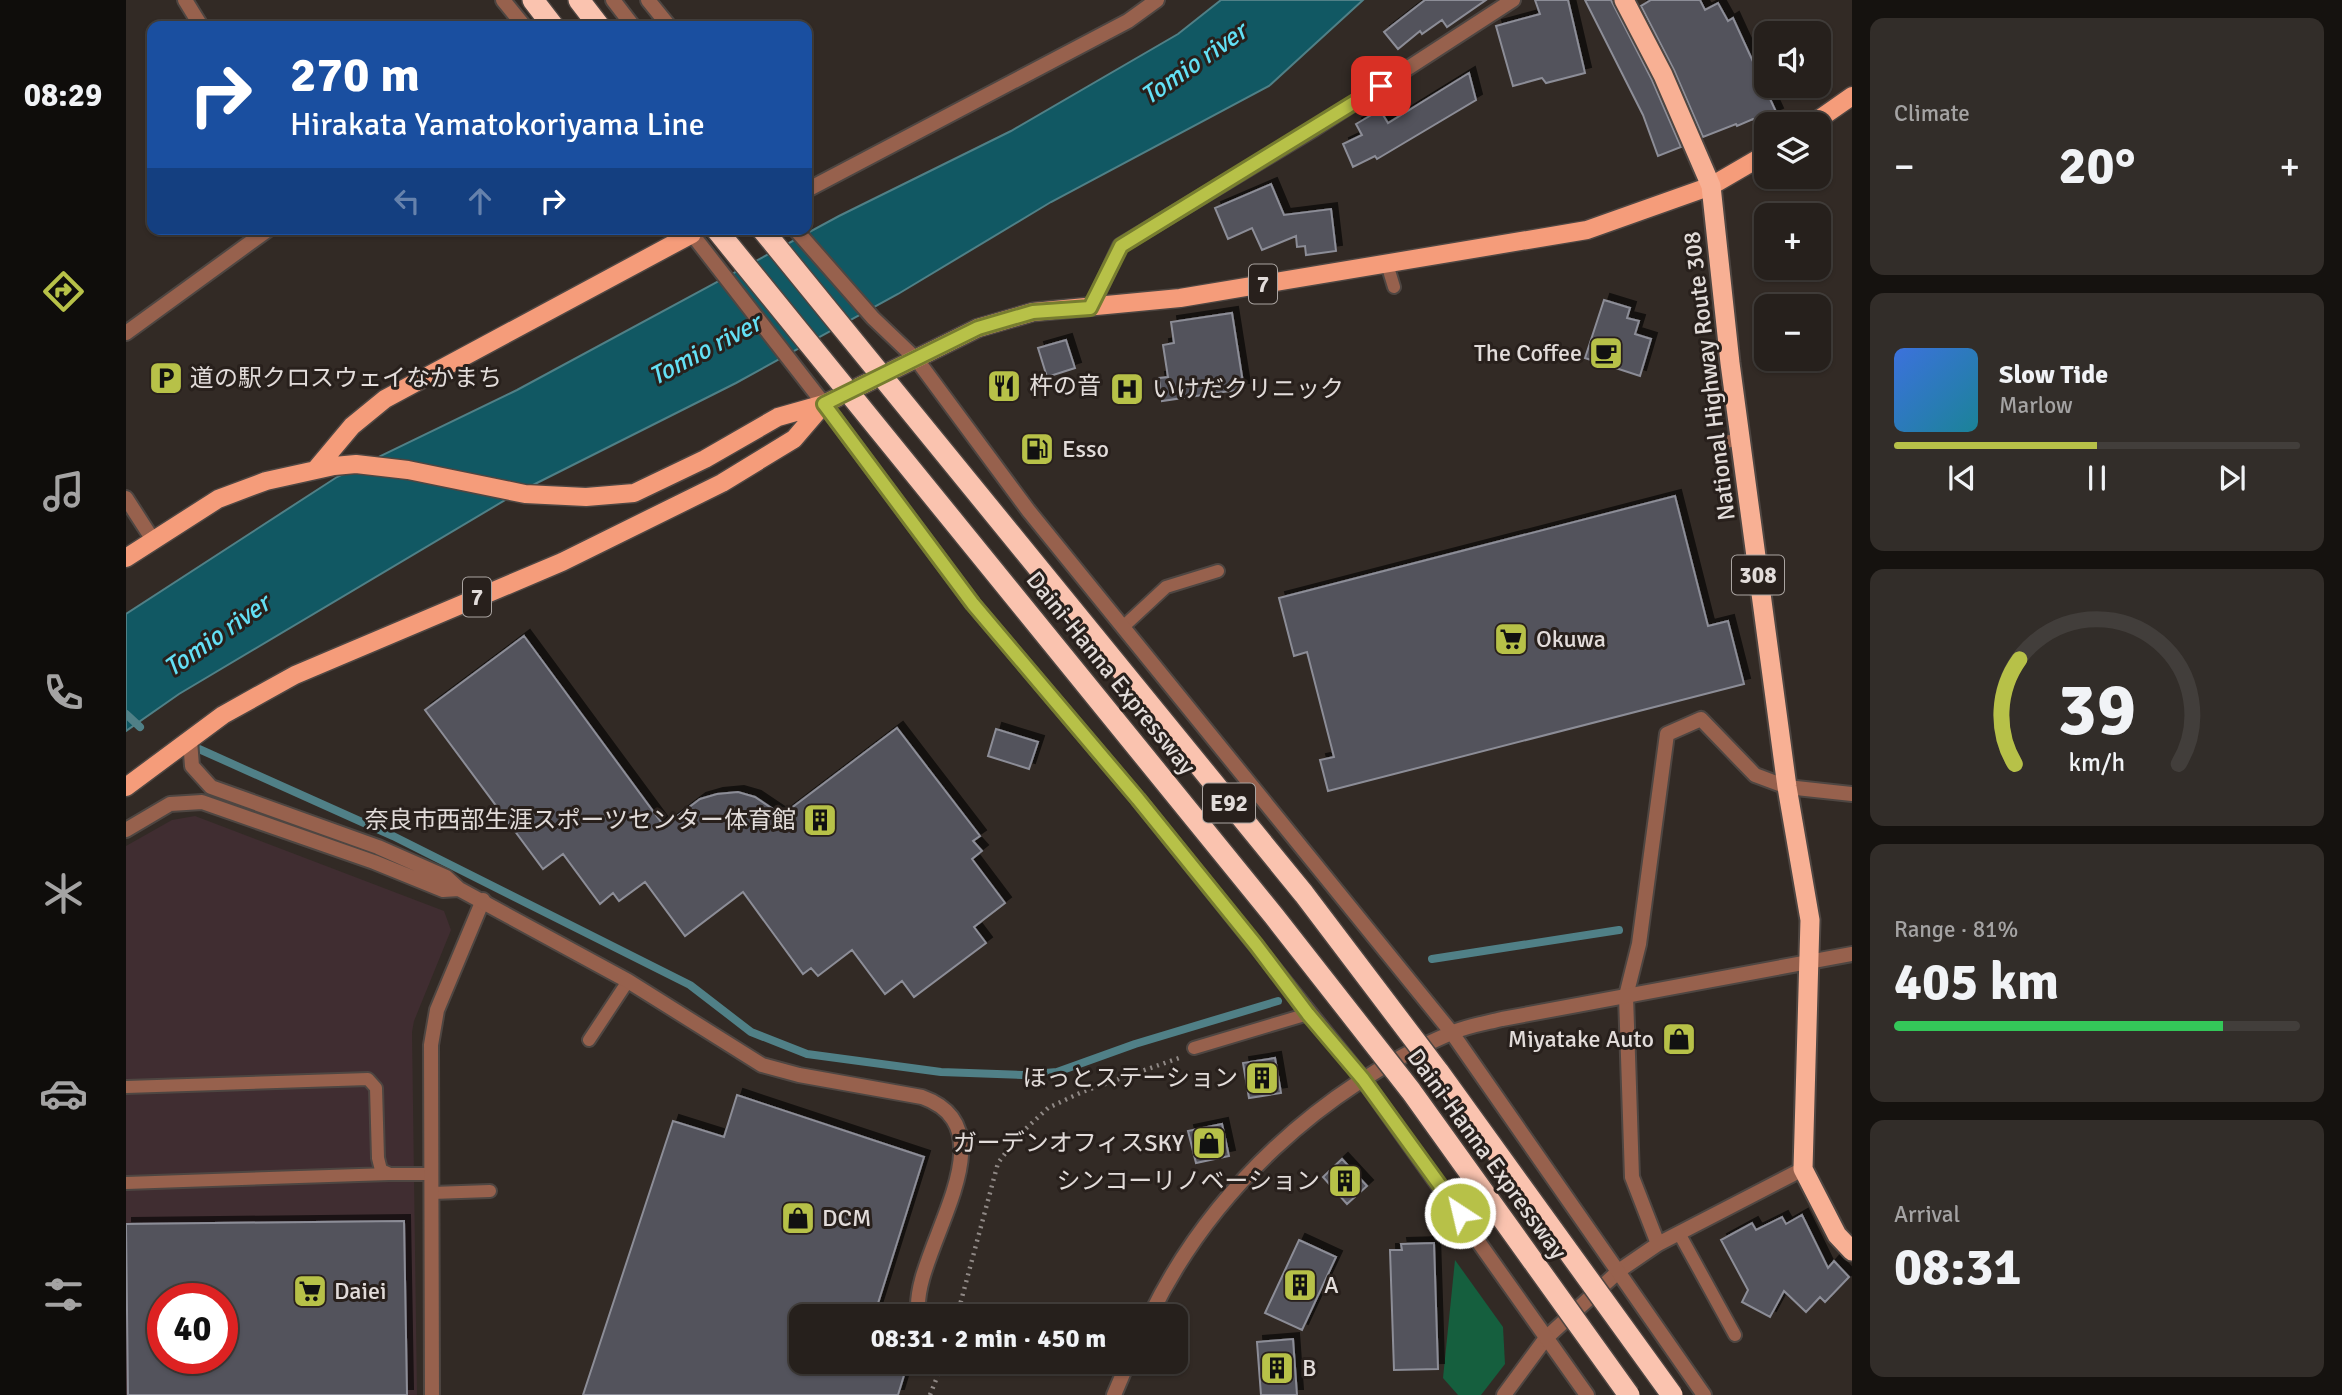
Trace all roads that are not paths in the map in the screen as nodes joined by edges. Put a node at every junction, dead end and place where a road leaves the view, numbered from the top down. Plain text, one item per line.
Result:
1 (186, 0) edge
2 (503, 0) edge
3 (533, 0) edge
4 (579, 0) edge
5 (613, 0) edge
6 (648, 0) edge
7 (1157, 0) edge
8 (1513, 0) edge
9 (1624, 0) edge
10 (198, 21) edge
11 (520, 21) edge
12 (549, 21) edge
13 (595, 21) edge
14 (629, 21) edge
15 (665, 21) edge
16 (1852, 96) edge
17 (1829, 112) edge
18 (1754, 161) edge
19 (1711, 186) junction
20 (812, 187) edge
21 (261, 235) edge
22 (685, 235) edge
23 (692, 235) edge
24 (721, 235) edge
25 (767, 235) edge
26 (800, 235) edge
27 (1387, 264) junction
28 (1394, 287) dead end
29 (1090, 308) junction
30 (126, 332) edge
31 (917, 360) junction
32 (824, 404) junction
33 (325, 467) junction
34 (126, 498) edge
35 (153, 540) junction
36 (126, 558) edge
37 (1218, 571) dead end
38 (1123, 626) junction
39 (190, 740) junction
40 (126, 787) edge
41 (1787, 787) junction
42 (1852, 794) edge
43 (126, 830) edge
44 (459, 889) junction
45 (483, 900) junction
46 (1852, 954) edge
47 (1810, 962) junction
48 (628, 981) junction
49 (1626, 996) junction
50 (1308, 1014) junction
51 (1452, 1033) junction
52 (589, 1040) dead end
53 (1194, 1048) road end
54 (1363, 1079) junction
55 (126, 1087) edge
56 (1803, 1169) junction
57 (390, 1174) junction
58 (432, 1174) junction
59 (126, 1184) edge
60 (490, 1191) dead end
61 (432, 1193) junction
62 (1680, 1235) junction
63 (1658, 1244) junction
64 (1852, 1251) edge
65 (1620, 1270) junction
66 (920, 1304) edge
67 (1156, 1304) edge
68 (1735, 1335) dead end
69 (1546, 1338) junction
70 (1122, 1374) edge
71 (432, 1395) edge
72 (1114, 1395) edge
73 (1504, 1395) edge
74 (1587, 1395) edge
75 (1629, 1395) edge
76 (1672, 1395) edge
77 (1704, 1395) edge

1 - 10 street
2 - 11 street
3 - 12 highway
4 - 13 highway
5 - 14 street
6 - 15 street
7 - 20 street
8 - 29 street
9 - 19 highway, National Highway Route 308 / 308
16 - 17 main road
18 - 19 main road, 7
19 - 27 main road, 7
19 - 41 highway, National Highway Route 308 / 308
21 - 30 street
22 - 33 main road
23 - 32 street
24 - 75 highway, Daini-Hanna Expressway / E92, bridge
25 - 76 highway, Daini-Hanna Expressway / E92, bridge
26 - 31 street
27 - 28 lane
27 - 29 main road, 7
29 - 31 main road, 7
31 - 32 main road, 7
31 - 38 street
32 - 33 main road, 7
32 - 39 main road, 7
32 - 50 street
33 - 35 main road, 7
34 - 35 street
35 - 36 main road, 7
37 - 38 lane
38 - 51 street
39 - 40 main road, 7
39 - 44 street
41 - 42 street
41 - 47 highway, National Highway Route 308 / 308
41 - 49 street
43 - 44 street
44 - 45 street
45 - 48 street
45 - 58 street
46 - 47 street
47 - 49 street
47 - 56 highway, National Highway Route 308 / 308
48 - 52 lane
48 - 66 street
49 - 51 street
49 - 63 street
50 - 53 lane
50 - 54 street
51 - 54 street
51 - 65 street
54 - 67 street
54 - 69 street
55 - 57 lane
56 - 62 street
56 - 64 highway, National Highway Route 308 / 308
57 - 58 lane
57 - 59 lane
58 - 61 street
60 - 61 lane
61 - 71 street
62 - 63 street
62 - 68 lane
63 - 65 street
65 - 69 street
65 - 77 street
69 - 73 street
69 - 74 street
70 - 72 street

